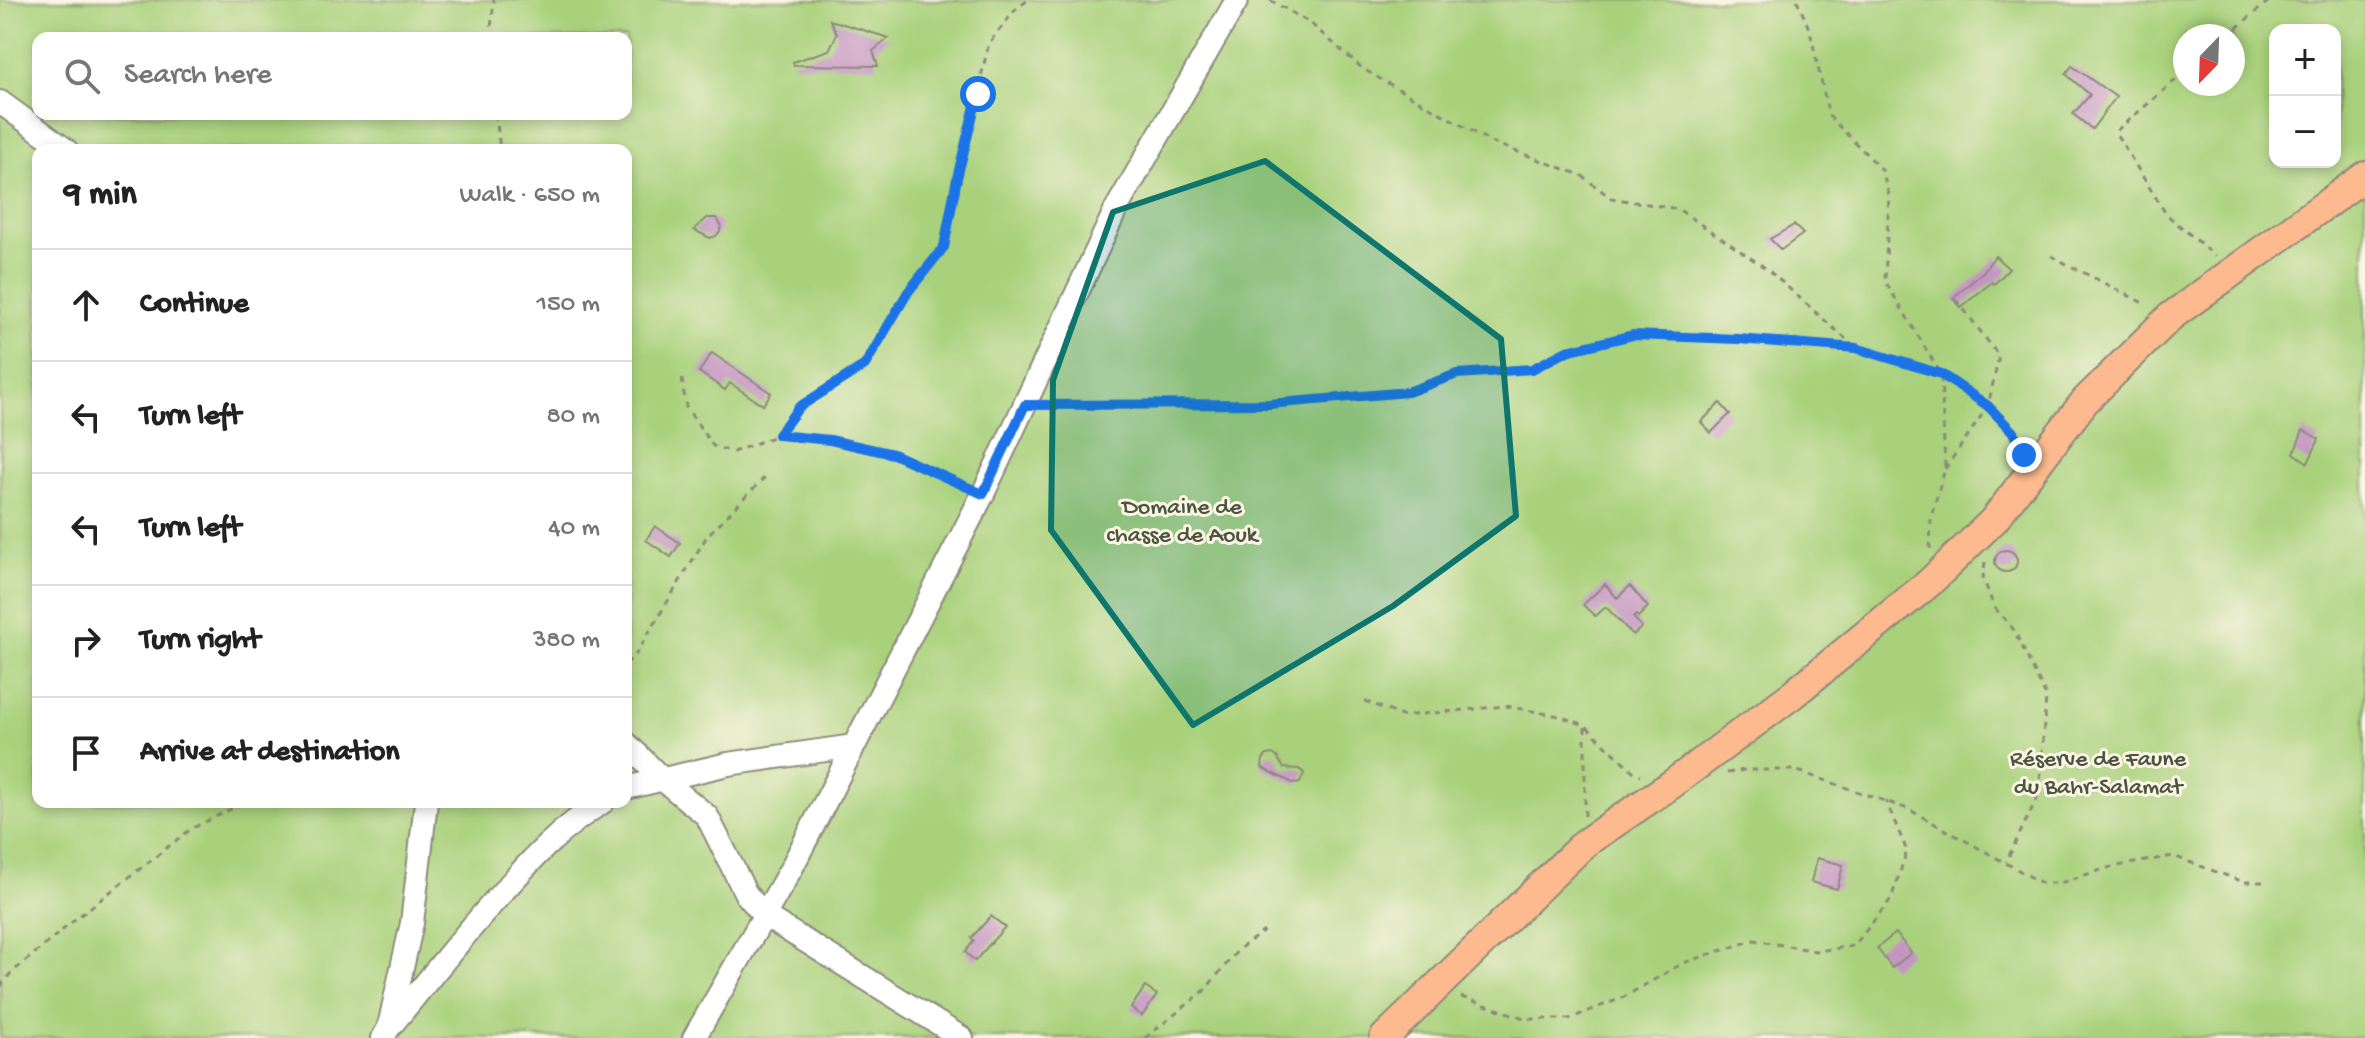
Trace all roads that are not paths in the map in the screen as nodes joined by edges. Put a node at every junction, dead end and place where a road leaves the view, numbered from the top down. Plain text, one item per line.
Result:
1 (1237, 0) edge
2 (0, 102) edge
3 (58, 144) edge
4 (2365, 176) edge
5 (854, 746) junction
6 (632, 749) edge
7 (662, 779) junction
8 (632, 786) edge
9 (425, 808) edge
10 (593, 808) edge
11 (765, 916) junction
12 (386, 1034) edge
13 (694, 1038) edge
14 (962, 1038) edge
15 (1384, 1038) edge

1 - 5 street
2 - 3 street
4 - 15 main road
5 - 7 street
5 - 11 street
6 - 7 street
7 - 8 street
7 - 11 street
9 - 12 street
10 - 12 street
11 - 13 street
11 - 14 street

